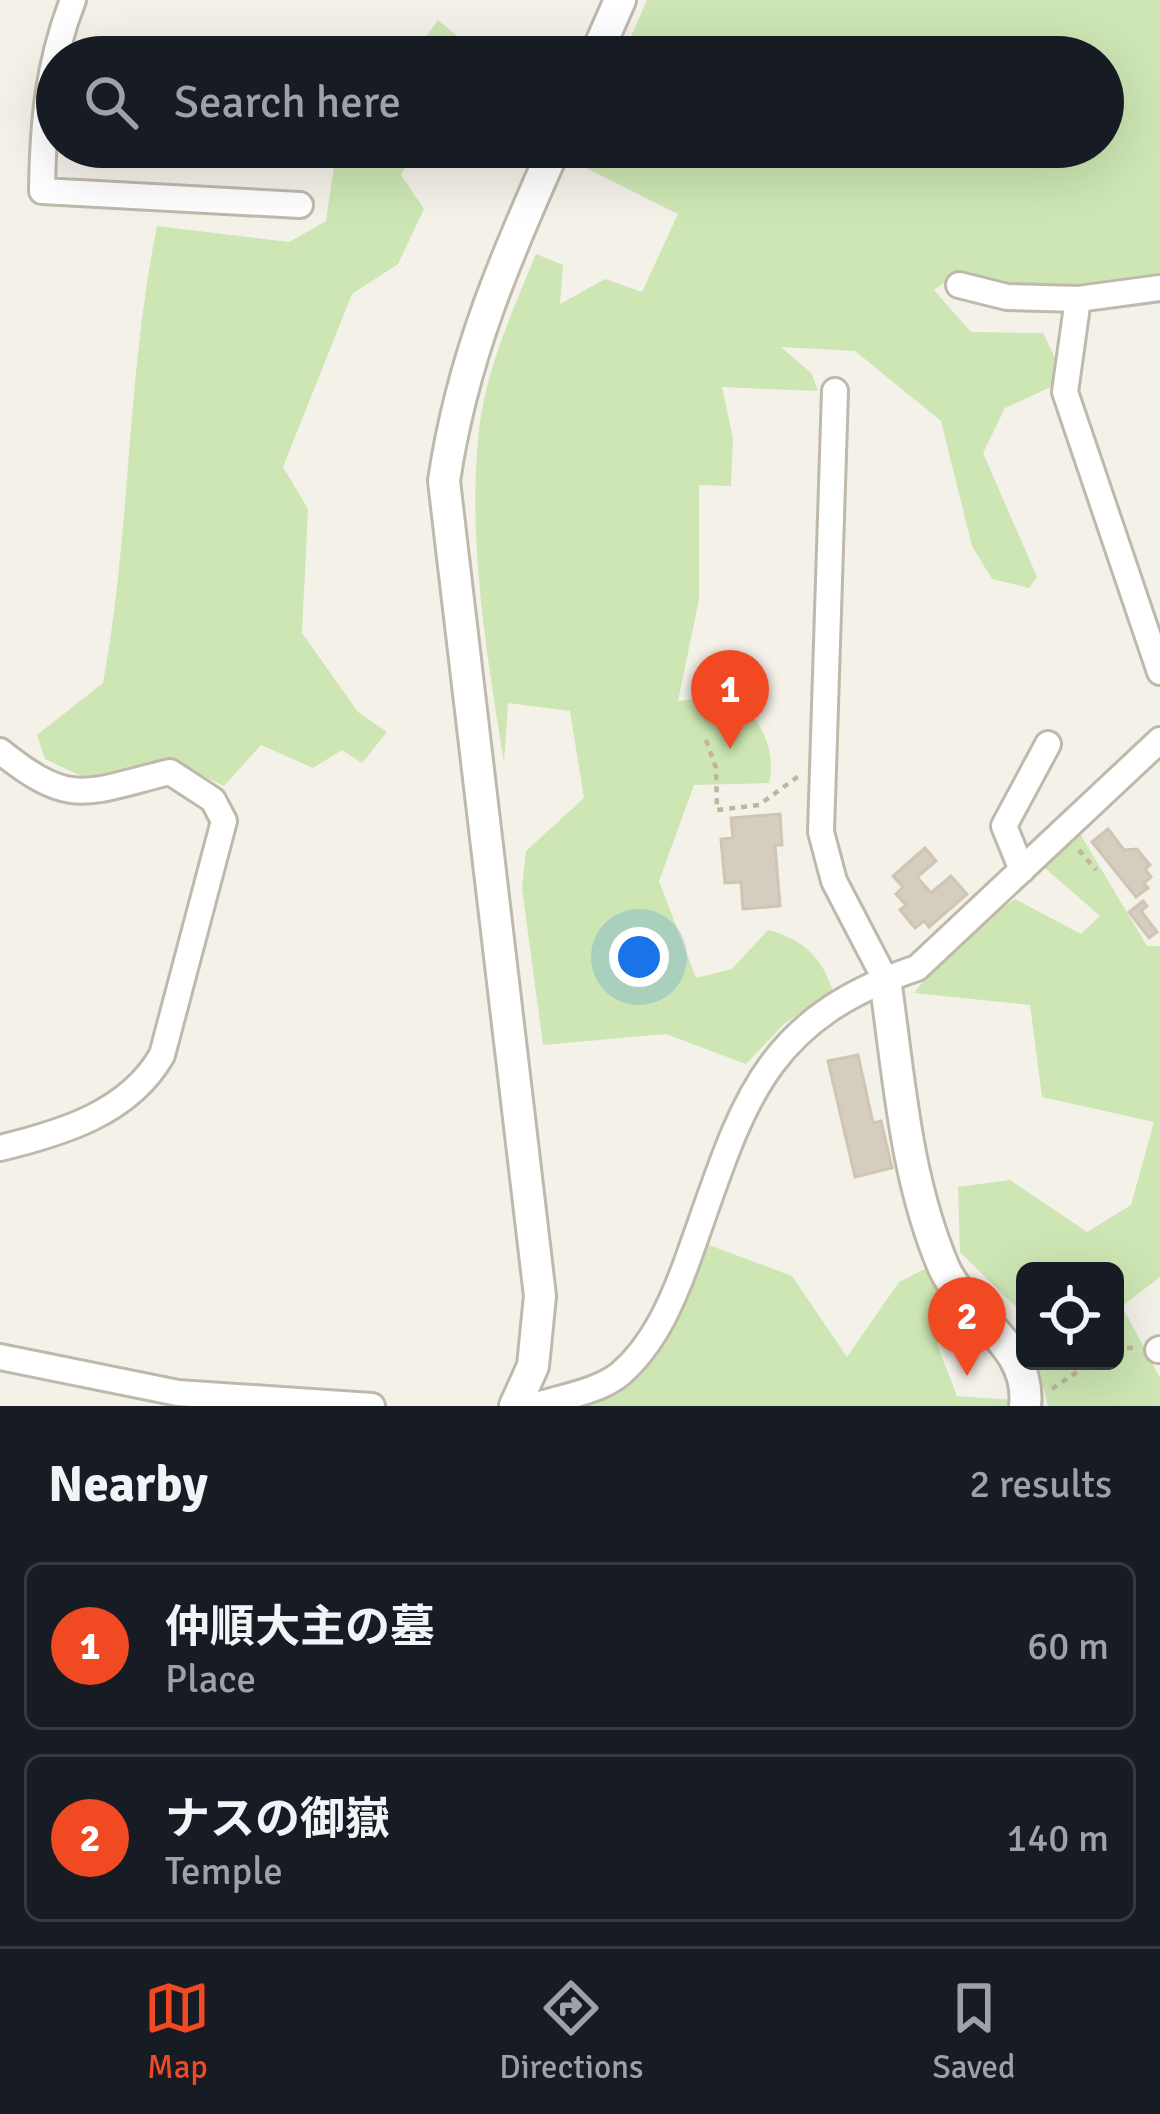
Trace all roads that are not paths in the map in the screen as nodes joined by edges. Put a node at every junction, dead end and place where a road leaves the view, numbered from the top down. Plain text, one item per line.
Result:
1 (73, 0) edge
2 (620, 0) edge
3 (59, 36) edge
4 (604, 36) edge
5 (42, 168) edge
6 (546, 168) edge
7 (300, 205) dead end
8 (959, 285) dead end
9 (1160, 288) edge
10 (1078, 299) junction
11 (835, 391) dead end
12 (1160, 672) edge
13 (1160, 740) edge
14 (1048, 744) dead end
15 (0, 751) edge
16 (1022, 870) junction
17 (885, 979) junction
18 (0, 1148) edge
19 (0, 1357) edge
20 (1036, 1399) edge
21 (372, 1406) edge
22 (515, 1406) edge
23 (534, 1406) edge

1 - 3 street
2 - 4 street
5 - 7 street
6 - 22 street
8 - 10 street
9 - 10 street
10 - 12 street
11 - 17 street
13 - 16 street
14 - 16 street
15 - 18 street
16 - 17 street
17 - 20 street
17 - 23 street
19 - 21 street

